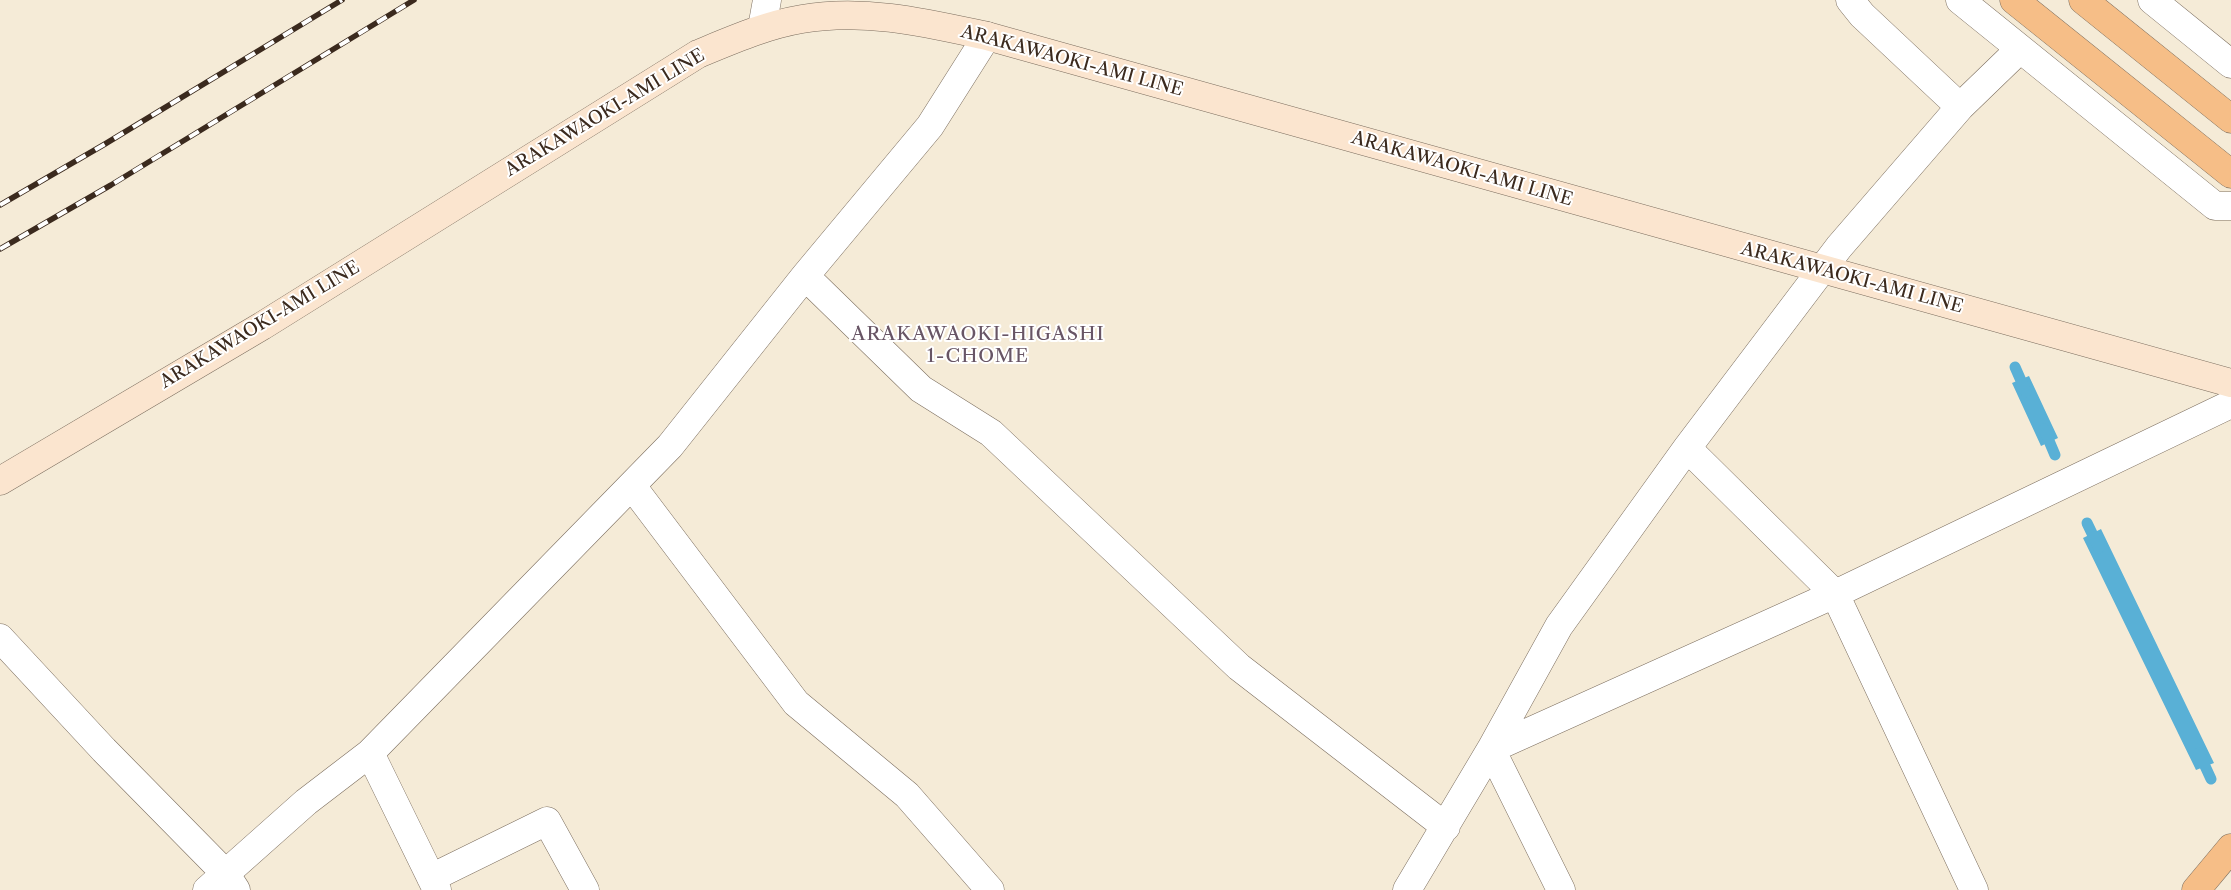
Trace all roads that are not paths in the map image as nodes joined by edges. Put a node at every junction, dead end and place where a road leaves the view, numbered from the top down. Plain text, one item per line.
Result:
1 (767, 0) edge
2 (1850, 0) edge
3 (1960, 0) edge
4 (2014, 0) edge
5 (2083, 0) edge
6 (2152, 0) edge
7 (762, 28) junction
8 (987, 36) junction
9 (2020, 48) junction
10 (2231, 64) edge
11 (1960, 107) junction
12 (2231, 119) edge
13 (2231, 174) edge
14 (2231, 206) edge
15 (1822, 270) junction
16 (805, 276) junction
17 (2231, 383) edge
18 (2231, 404) edge
19 (1688, 448) junction
20 (0, 481) edge
21 (632, 486) junction
22 (1835, 594) junction
23 (0, 638) edge
24 (1491, 748) junction
25 (370, 753) junction
26 (1446, 827) junction
27 (2231, 848) edge
28 (434, 884) edge
29 (222, 886) edge
30 (585, 890) edge
31 (990, 890) edge
32 (1407, 890) edge
33 (1561, 890) edge
34 (1974, 890) edge
35 (2196, 890) edge

1 - 7 street
2 - 11 street
3 - 9 street
4 - 13 main road
5 - 12 main road
6 - 10 street
7 - 8 main road, ARAKAWAOKI-AMI LINE
7 - 20 main road, ARAKAWAOKI-AMI LINE
8 - 15 main road, ARAKAWAOKI-AMI LINE
8 - 16 street
9 - 11 street
9 - 14 street
11 - 15 street
15 - 17 main road, ARAKAWAOKI-AMI LINE
15 - 19 street
16 - 21 street
16 - 26 street
18 - 22 street
19 - 22 street
19 - 24 street
21 - 25 street
21 - 31 street
22 - 24 street
22 - 34 street
23 - 29 street
24 - 26 street
24 - 33 street
25 - 28 street
25 - 29 street
26 - 32 street
27 - 35 main road
28 - 30 street

